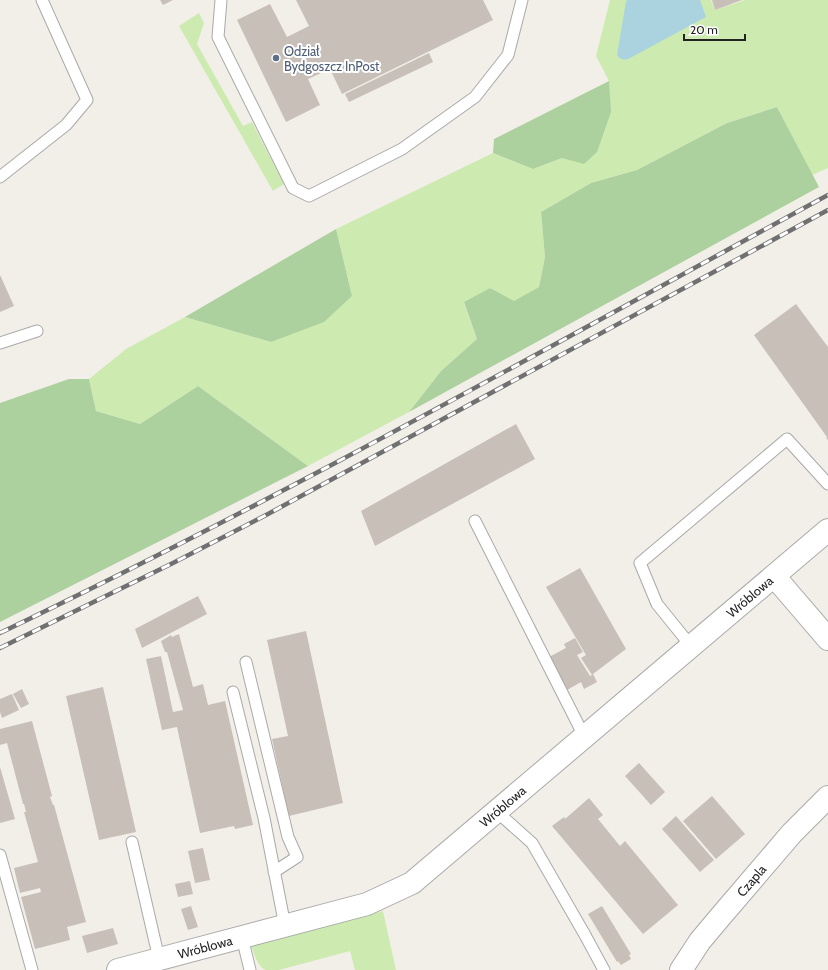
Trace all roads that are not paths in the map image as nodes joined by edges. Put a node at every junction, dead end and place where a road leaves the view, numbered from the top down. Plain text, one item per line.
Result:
1 (42, 0) edge
2 (221, 0) edge
3 (522, 0) edge
4 (0, 178) edge
5 (37, 331) dead end
6 (0, 343) edge
7 (828, 484) edge
8 (475, 521) dead end
9 (828, 530) edge
10 (774, 576) junction
11 (828, 639) edge
12 (691, 646) junction
13 (246, 662) dead end
14 (233, 692) dead end
15 (584, 736) junction
16 (828, 798) edge
17 (496, 811) junction
18 (132, 842) dead end
19 (0, 855) edge
20 (274, 872) junction
21 (284, 926) junction
22 (242, 937) junction
23 (159, 960) junction
24 (32, 970) edge
25 (118, 970) edge
26 (250, 970) edge
27 (604, 970) edge
28 (681, 970) edge

1 - 4 lane
2 - 3 lane
5 - 6 lane
7 - 12 lane
8 - 15 lane
9 - 10 street, Wróblowa
10 - 11 street
10 - 12 street, Wróblowa
12 - 15 street, Wróblowa
13 - 20 lane
14 - 20 lane
15 - 17 street, Wróblowa
16 - 28 street, Czapla
17 - 21 street, Wróblowa
17 - 27 lane
18 - 23 lane
19 - 24 lane
20 - 21 lane
21 - 22 street, Wróblowa
22 - 23 street, Wróblowa
22 - 26 lane
23 - 25 street, Wróblowa

